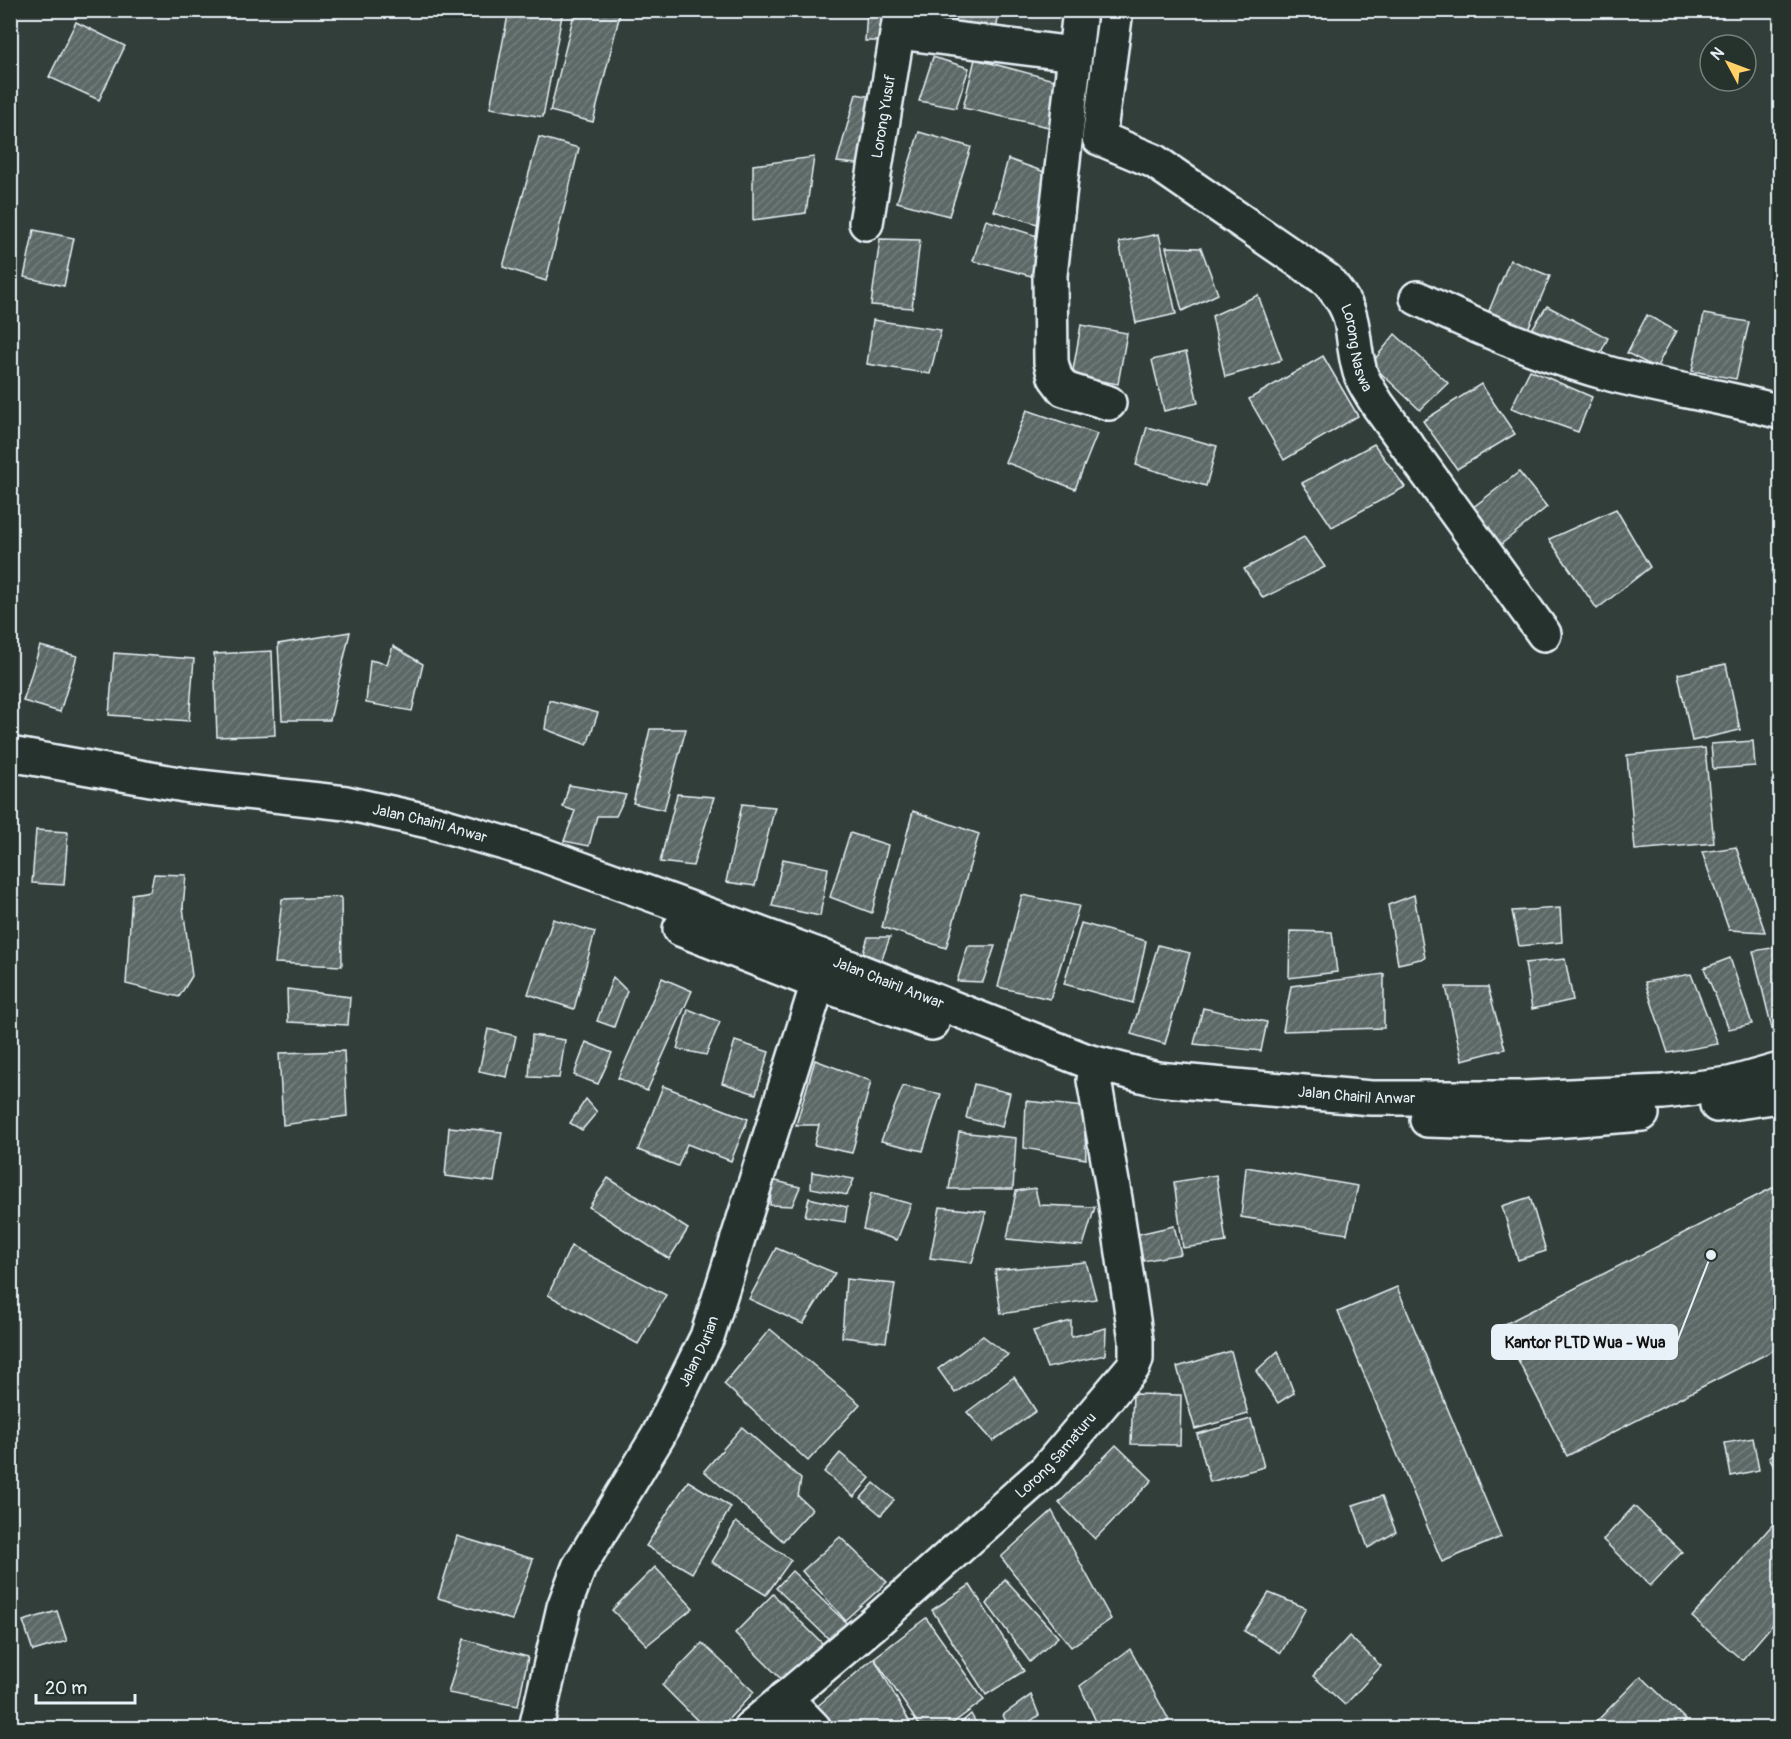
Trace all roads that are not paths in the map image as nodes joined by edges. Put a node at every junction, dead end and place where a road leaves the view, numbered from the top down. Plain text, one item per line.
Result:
1 (1080, 10) edge
2 (1116, 10) edge
3 (899, 21) edge
4 (1074, 54) junction
5 (1084, 136) junction
6 (866, 223) dead end
7 (1417, 298) dead end
8 (1109, 403) dead end
9 (1780, 412) edge
10 (1544, 634) dead end
11 (10, 754) edge
12 (10, 770) edge
13 (819, 970) junction
14 (1780, 1070) edge
15 (1094, 1080) junction
16 (1780, 1096) edge
17 (785, 1698) junction
18 (544, 1726) edge
19 (750, 1728) edge
20 (814, 1728) edge

1 - 4 street
2 - 5 street
3 - 4 street
3 - 6 street, Lorong Yusuf
4 - 5 street
5 - 8 street
5 - 10 street, Lorong Naswa
7 - 9 street
11 - 13 street, Jalan Chairil Anwar
12 - 13 street, Jalan Chairil Anwar
13 - 14 street, Jalan Chairil Anwar
13 - 15 street, Jalan Chairil Anwar
13 - 18 street, Jalan Durian
15 - 16 street, Jalan Chairil Anwar
15 - 17 street, Lorong Samaturu
17 - 19 street, Lorong Samaturu
17 - 20 street

